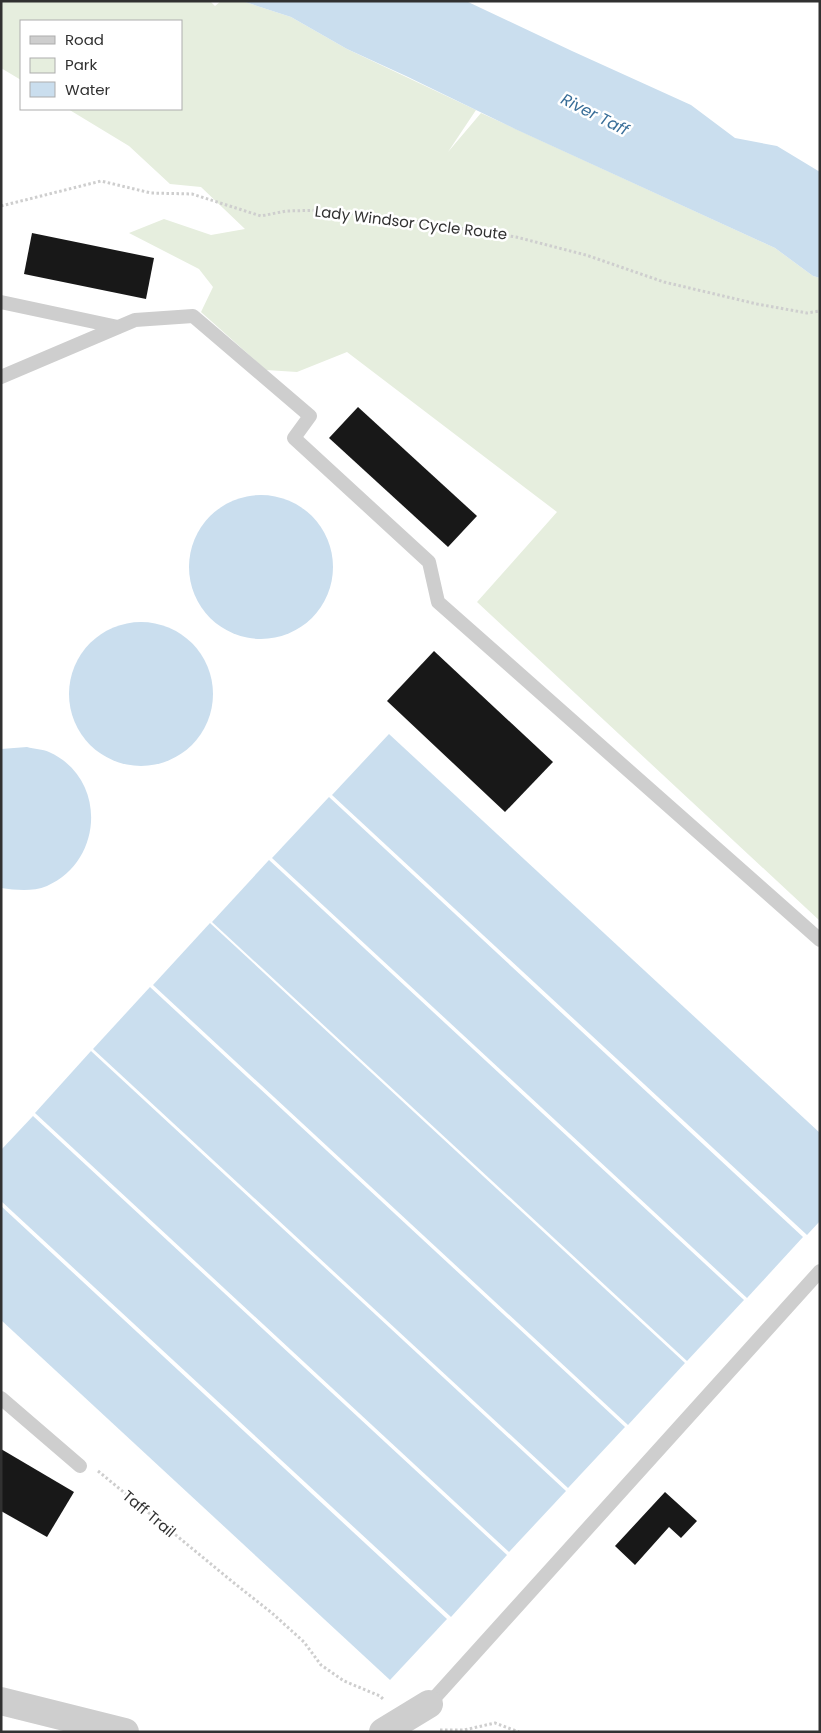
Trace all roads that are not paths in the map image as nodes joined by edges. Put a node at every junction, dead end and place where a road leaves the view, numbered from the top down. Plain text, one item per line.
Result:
1 (1, 302) edge
2 (118, 327) junction
3 (1, 377) edge
4 (820, 940) edge
5 (820, 1271) edge
6 (1, 1398) edge
7 (80, 1466) dead end
8 (1, 1701) edge
9 (429, 1704) joint
10 (125, 1732) edge
11 (382, 1732) edge

1 - 2 lane
2 - 3 lane
2 - 4 lane
5 - 9 lane
6 - 7 lane
8 - 10 street
9 - 11 street

